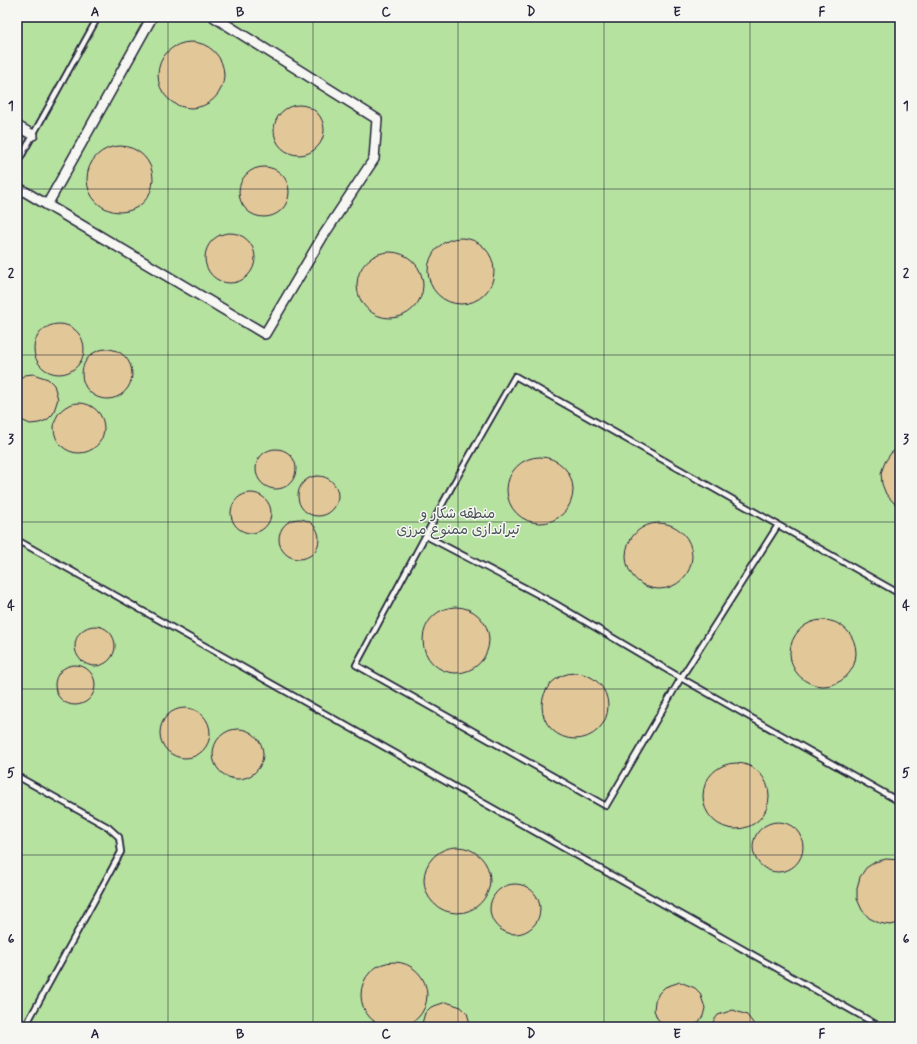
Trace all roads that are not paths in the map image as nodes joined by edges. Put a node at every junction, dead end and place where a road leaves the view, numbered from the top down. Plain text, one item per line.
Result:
1 (98, 17) edge
2 (152, 17) edge
3 (214, 17) edge
4 (17, 126) edge
5 (33, 135) junction
6 (17, 164) edge
7 (17, 187) edge
8 (46, 205) junction
9 (778, 525) junction
10 (426, 536) junction
11 (17, 540) edge
12 (900, 594) edge
13 (681, 678) junction
14 (17, 776) edge
15 (900, 802) edge
16 (25, 1027) edge
17 (882, 1027) edge

1 - 5 lane
2 - 8 street
3 - 8 street
4 - 5 street
5 - 6 lane
7 - 8 street
9 - 10 lane
9 - 12 lane
9 - 13 lane
10 - 13 lane
10 - 13 lane
11 - 17 lane
13 - 15 lane
14 - 16 lane

